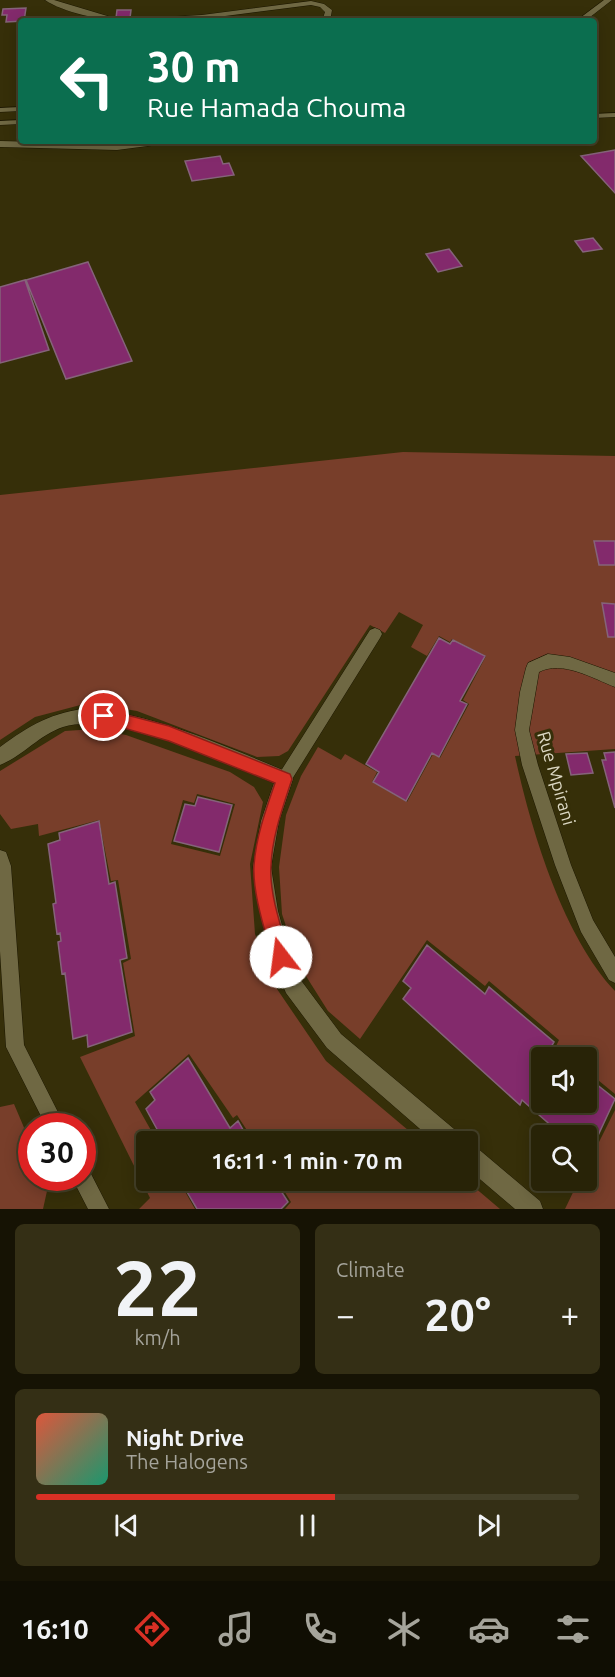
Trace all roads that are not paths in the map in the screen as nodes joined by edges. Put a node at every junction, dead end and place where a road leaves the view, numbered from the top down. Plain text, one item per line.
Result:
1 (49, 0) edge
2 (608, 0) edge
3 (108, 18) edge
4 (185, 18) edge
5 (327, 18) edge
6 (584, 18) edge
7 (18, 109) edge
8 (0, 110) edge
9 (615, 115) edge
10 (597, 116) edge
11 (18, 122) edge
12 (0, 123) edge
13 (0, 144) edge
14 (140, 144) edge
15 (375, 634) dead end
16 (615, 680) edge
17 (0, 757) edge
18 (284, 779) junction
19 (0, 858) edge
20 (615, 974) edge
21 (49, 1113) edge
22 (440, 1131) edge
23 (478, 1163) edge
24 (89, 1191) edge
25 (99, 1209) edge
26 (532, 1209) edge

1 - 3 lane
2 - 6 lane
4 - 5 lane
7 - 8 lane
9 - 10 lane
11 - 12 lane
13 - 14 lane
15 - 18 lane
16 - 20 lane, Rue Mpirani
17 - 18 street
18 - 22 street
19 - 21 lane
23 - 26 street
24 - 25 lane

